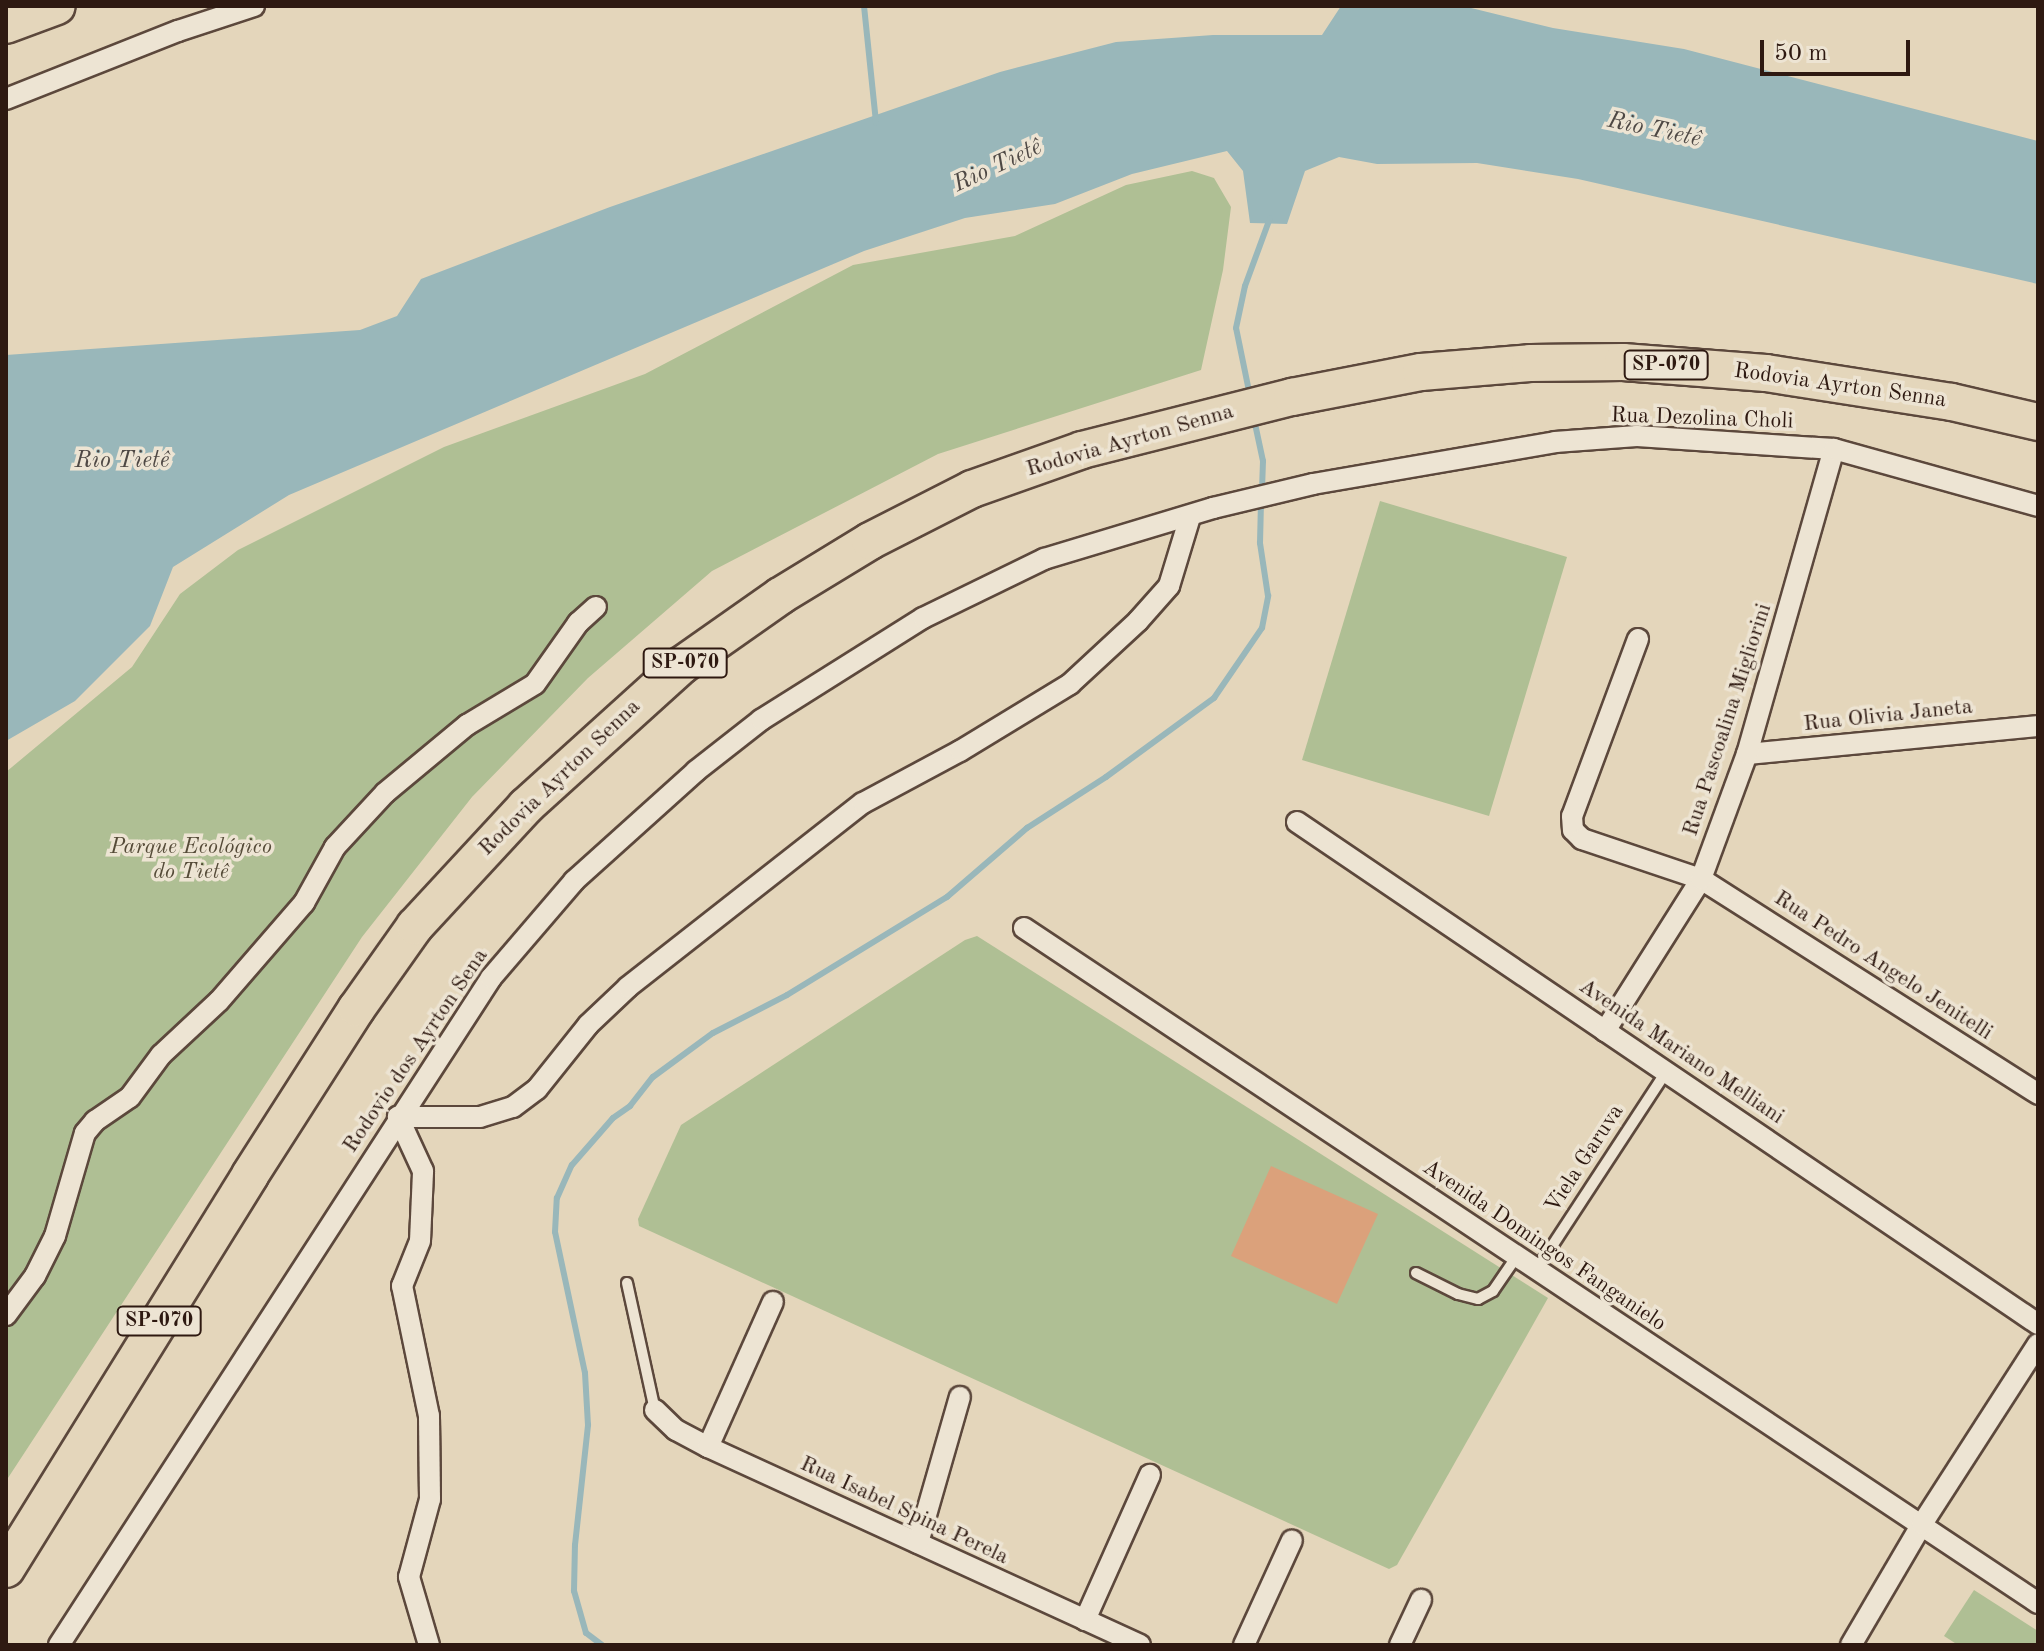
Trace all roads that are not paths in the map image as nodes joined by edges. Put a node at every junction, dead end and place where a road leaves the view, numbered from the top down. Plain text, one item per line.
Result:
1 (57, 6) edge
2 (254, 6) edge
3 (6, 25) edge
4 (6, 99) edge
5 (2038, 422) edge
6 (1834, 449) junction
7 (2038, 506) edge
8 (1213, 508) joint
9 (1190, 517) junction
10 (596, 607) dead end
11 (1638, 639) dead end
12 (2036, 723) edge
13 (1747, 754) junction
14 (1297, 822) dead end
15 (1701, 879) junction
16 (1024, 928) dead end
17 (1605, 1031) junction
18 (1667, 1070) junction
19 (2038, 1094) edge
20 (398, 1117) junction
21 (1517, 1256) junction
22 (1537, 1269) junction
23 (1416, 1273) dead end
24 (627, 1283) dead end
25 (773, 1302) dead end
26 (6, 1315) edge
27 (2038, 1324) edge
28 (2038, 1344) edge
29 (960, 1397) dead end
30 (655, 1410) joint
31 (708, 1447) junction
32 (1150, 1475) dead end
33 (1922, 1524) junction
34 (1292, 1540) dead end
35 (918, 1543) junction
36 (6, 1569) edge
37 (1421, 1600) dead end
38 (2038, 1603) edge
39 (1085, 1620) junction
40 (59, 1645) edge
41 (429, 1645) edge
42 (1140, 1645) edge
43 (1244, 1645) edge
44 (1400, 1645) edge
45 (1851, 1645) edge

1 - 3 highway
2 - 4 street
5 - 36 highway, Rodovia Ayrton Senna / SP-070
6 - 7 street, Rua Dezolina Choli
6 - 8 street, Rua Dezolina Choli
6 - 13 street, Rua Pascoalina Migliorini
8 - 9 street, Rodovio dos Ayrton Sena
9 - 20 street, Rodovio dos Ayrton Sena
9 - 20 street
10 - 26 street
11 - 15 street, Rua Pedro Angelo Jenitelli
12 - 13 street, Rua Olivia Janeta
13 - 15 street, Rua Pascoalina Migliorini
14 - 17 street, Avenida Mariano Melliani
15 - 17 street, Rua Pascoalina Migliorini
15 - 19 street, Rua Pedro Angelo Jenitelli
16 - 21 street, Avenida Domingos Fanganielo
17 - 18 street, Avenida Mariano Melliani
18 - 22 lane, Viela Garuva
18 - 27 street, Avenida Mariano Melliani
20 - 40 street, Rodovio dos Ayrton Sena
20 - 41 street
21 - 22 street, Avenida Domingos Fanganielo
21 - 23 lane
22 - 33 street, Avenida Domingos Fanganielo
24 - 30 lane
25 - 31 street
28 - 33 street
29 - 35 street
30 - 31 street, Rua Isabel Spina Perela
31 - 35 street, Rua Isabel Spina Perela
32 - 39 street
33 - 38 street, Avenida Domingos Fanganielo
33 - 45 street
34 - 43 street
35 - 39 street, Rua Isabel Spina Perela
37 - 44 street
39 - 42 street, Rua Isabel Spina Perela

